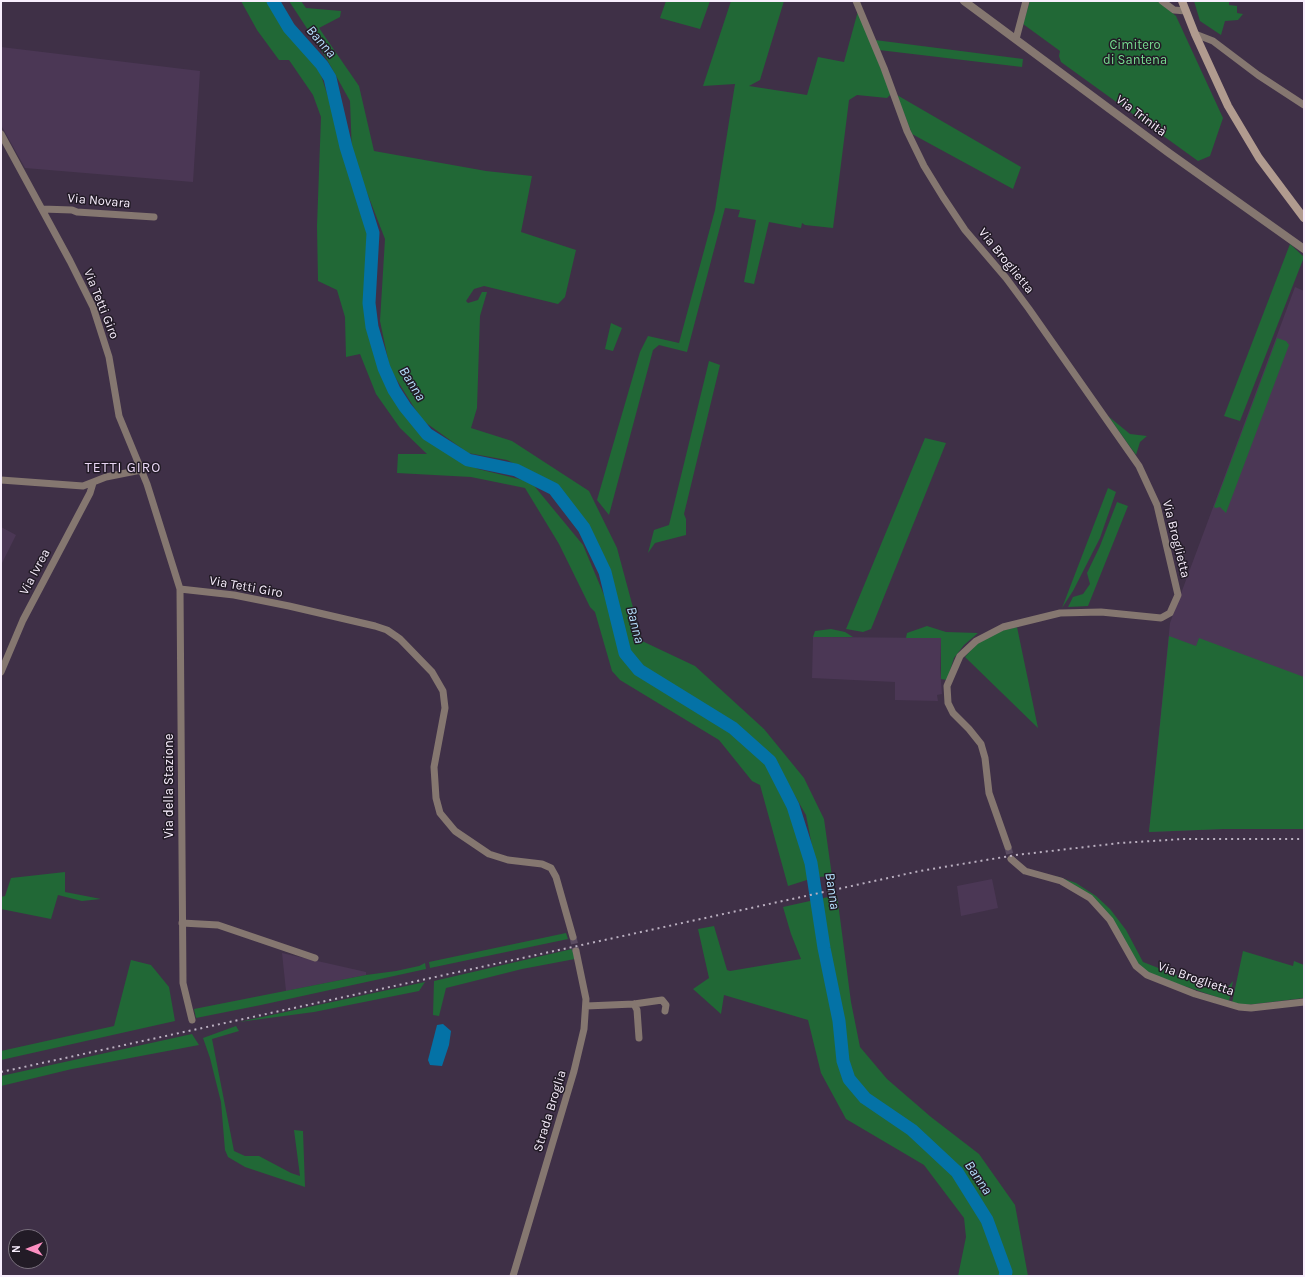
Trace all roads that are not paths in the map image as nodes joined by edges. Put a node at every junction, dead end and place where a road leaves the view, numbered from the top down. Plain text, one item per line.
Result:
1 (856, 1) edge
2 (964, 1) edge
3 (1026, 1) edge
4 (1162, 1) edge
5 (1182, 1) edge
6 (1186, 11) junction
7 (1195, 34) junction
8 (1017, 36) junction
9 (1304, 105) edge
10 (1, 134) edge
11 (42, 209) junction
12 (154, 217) dead end
13 (1304, 218) edge
14 (1304, 250) edge
15 (141, 470) junction
16 (1, 480) edge
17 (92, 483) junction
18 (180, 589) junction
19 (1, 672) edge
20 (1008, 847) tunnel mouth
21 (1011, 859) tunnel mouth
22 (182, 923) junction
23 (573, 937) tunnel mouth
24 (576, 951) tunnel mouth
25 (315, 958) dead end
26 (1304, 1002) edge
27 (634, 1004) junction
28 (586, 1006) junction
29 (665, 1011) dead end
30 (192, 1020) dead end
31 (639, 1038) dead end
32 (513, 1276) edge

1 - 20 street, Via Broglietta
2 - 8 street, Via Trinità
3 - 8 street
4 - 6 street
5 - 6 main road
6 - 7 main road
7 - 9 street
7 - 13 main road
8 - 14 street, Via Trinità
10 - 11 street, Via Tetti Giro
11 - 12 street, Via Novara
11 - 15 street, Via Tetti Giro
15 - 17 street
15 - 18 street, Via Tetti Giro
16 - 17 street
17 - 19 street, Via Ivrea
18 - 22 street, Via della Stazione
18 - 23 street, Via Tetti Giro
21 - 26 street, Via Broglietta
22 - 25 street
22 - 30 street, Via della Stazione
24 - 28 street, Strada Broglia
27 - 28 street
27 - 29 street
27 - 31 street
28 - 32 street, Strada Broglia

